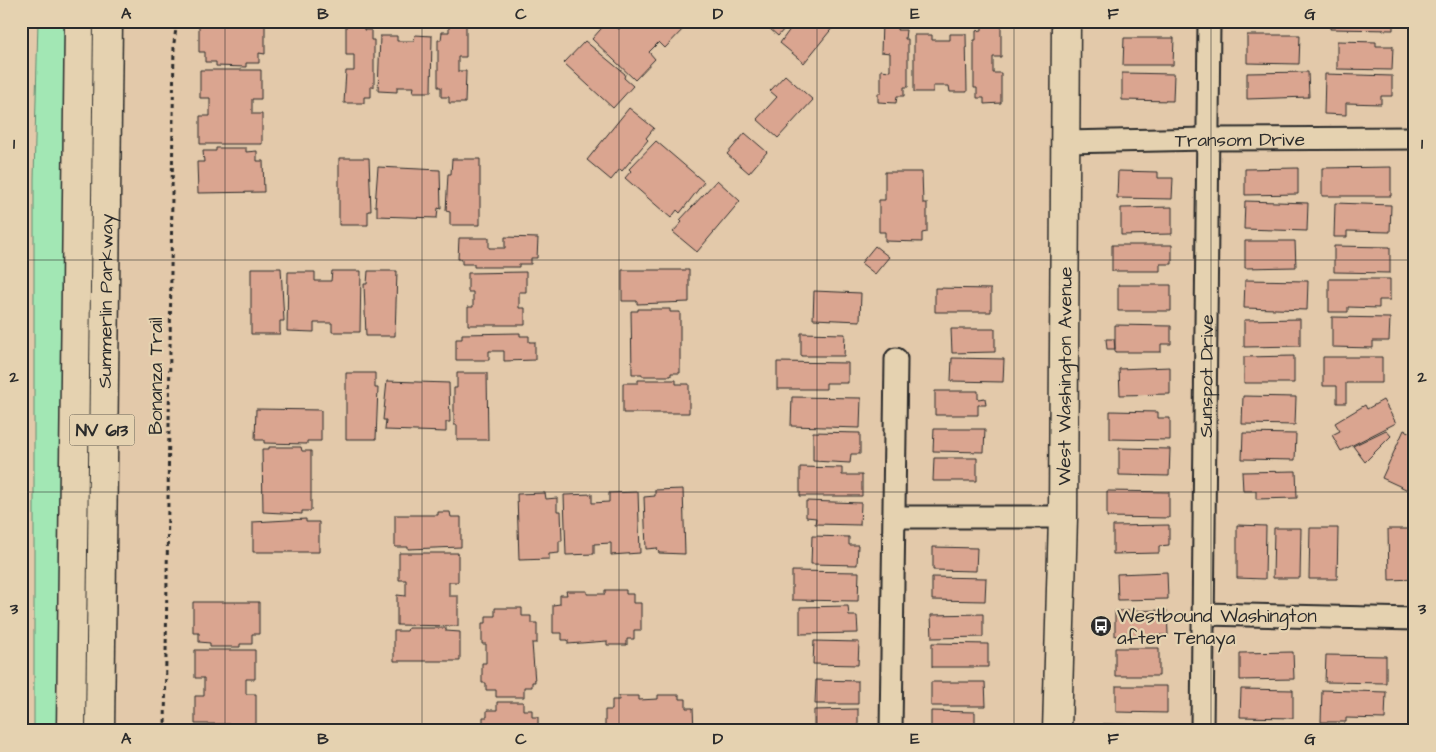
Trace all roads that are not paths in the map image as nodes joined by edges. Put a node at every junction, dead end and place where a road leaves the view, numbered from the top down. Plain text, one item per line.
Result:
1 (79, 21) edge
2 (108, 21) edge
3 (1066, 21) edge
4 (1209, 21) edge
5 (1415, 138) edge
6 (1207, 139) junction
7 (1065, 142) junction
8 (896, 359) dead end
9 (895, 517) junction
10 (1063, 517) junction
11 (1205, 614) junction
12 (1415, 618) edge
13 (71, 731) edge
14 (100, 731) edge
15 (892, 731) edge
16 (1057, 731) edge
17 (1202, 731) edge

1 - 13 main road
2 - 14 main road, Summerlin Parkway / NV 613
3 - 7 main road, West Washington Avenue
4 - 6 street, Sunspot Drive
5 - 6 street, Transom Drive
6 - 7 street, Transom Drive
6 - 11 street, Sunspot Drive
7 - 10 main road, West Washington Avenue
8 - 9 street
9 - 10 street
9 - 15 street
10 - 16 main road, West Washington Avenue
11 - 12 street
11 - 17 street, Sunspot Drive

